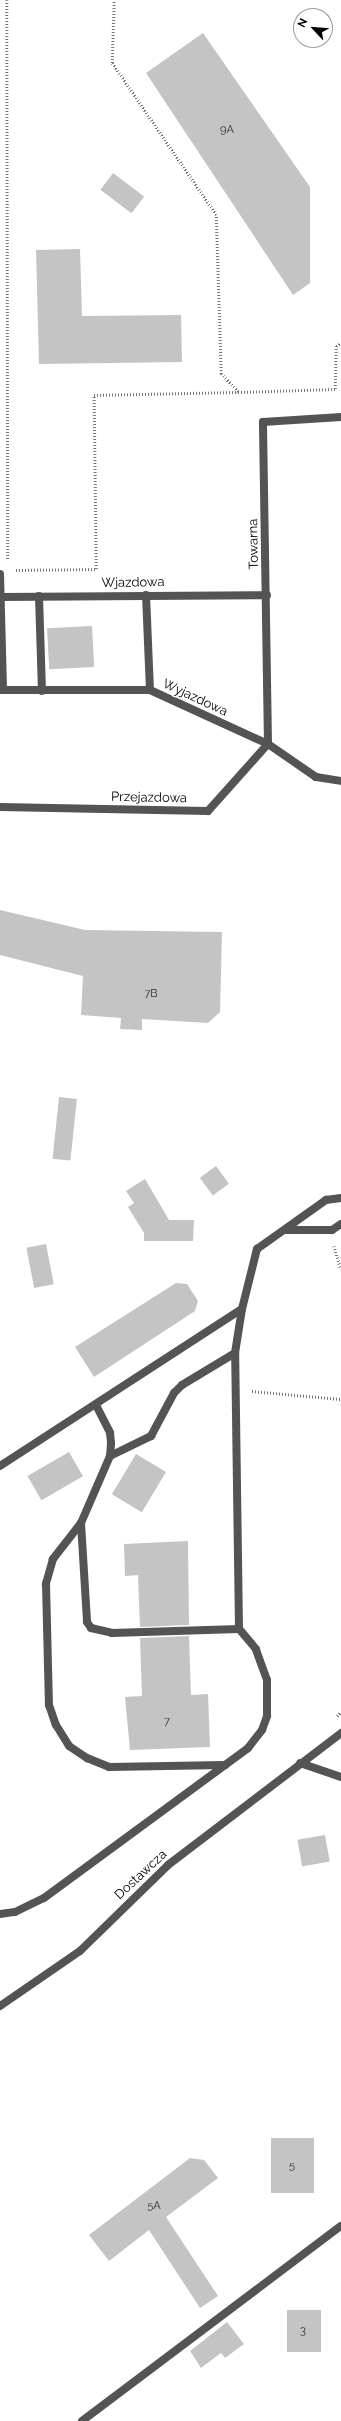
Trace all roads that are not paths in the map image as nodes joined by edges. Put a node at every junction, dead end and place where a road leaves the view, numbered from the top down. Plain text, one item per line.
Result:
1 (341, 417) edge
2 (0, 574) edge
3 (267, 594) junction
4 (146, 595) junction
5 (38, 596) junction
6 (0, 597) edge
7 (1, 690) edge
8 (42, 690) junction
9 (150, 690) junction
10 (268, 744) junction
11 (341, 781) edge
12 (0, 807) edge
13 (341, 1198) edge
14 (341, 1224) edge
15 (286, 1230) junction
16 (242, 1309) junction
17 (235, 1353) junction
18 (96, 1405) junction
19 (110, 1456) junction
20 (0, 1466) edge
21 (81, 1524) junction
22 (239, 1630) junction
23 (340, 1735) edge
24 (300, 1762) junction
25 (225, 1765) junction
26 (341, 1777) edge
27 (0, 1914) edge
28 (0, 2006) edge
29 (341, 2226) edge
30 (82, 2421) edge

1 - 3 street, Towarna
2 - 6 street
3 - 4 street, Wjazdowa
3 - 10 street, Towarna
4 - 5 street, Wjazdowa
4 - 9 street
5 - 6 street, Wjazdowa
5 - 8 street
6 - 7 street
7 - 8 street, Wyjazdowa
8 - 9 street, Wyjazdowa
9 - 10 street, Wyjazdowa
10 - 11 street, Wyjazdowa
10 - 12 street, Przejazdowa
13 - 15 street
14 - 15 street
15 - 16 street
16 - 17 street
16 - 18 street
17 - 19 street
17 - 22 street
18 - 19 street
18 - 20 street
19 - 21 street
21 - 22 street
21 - 25 street
22 - 25 street
23 - 24 street, Dostawcza
24 - 26 street
24 - 28 street, Dostawcza
25 - 27 street
29 - 30 street

